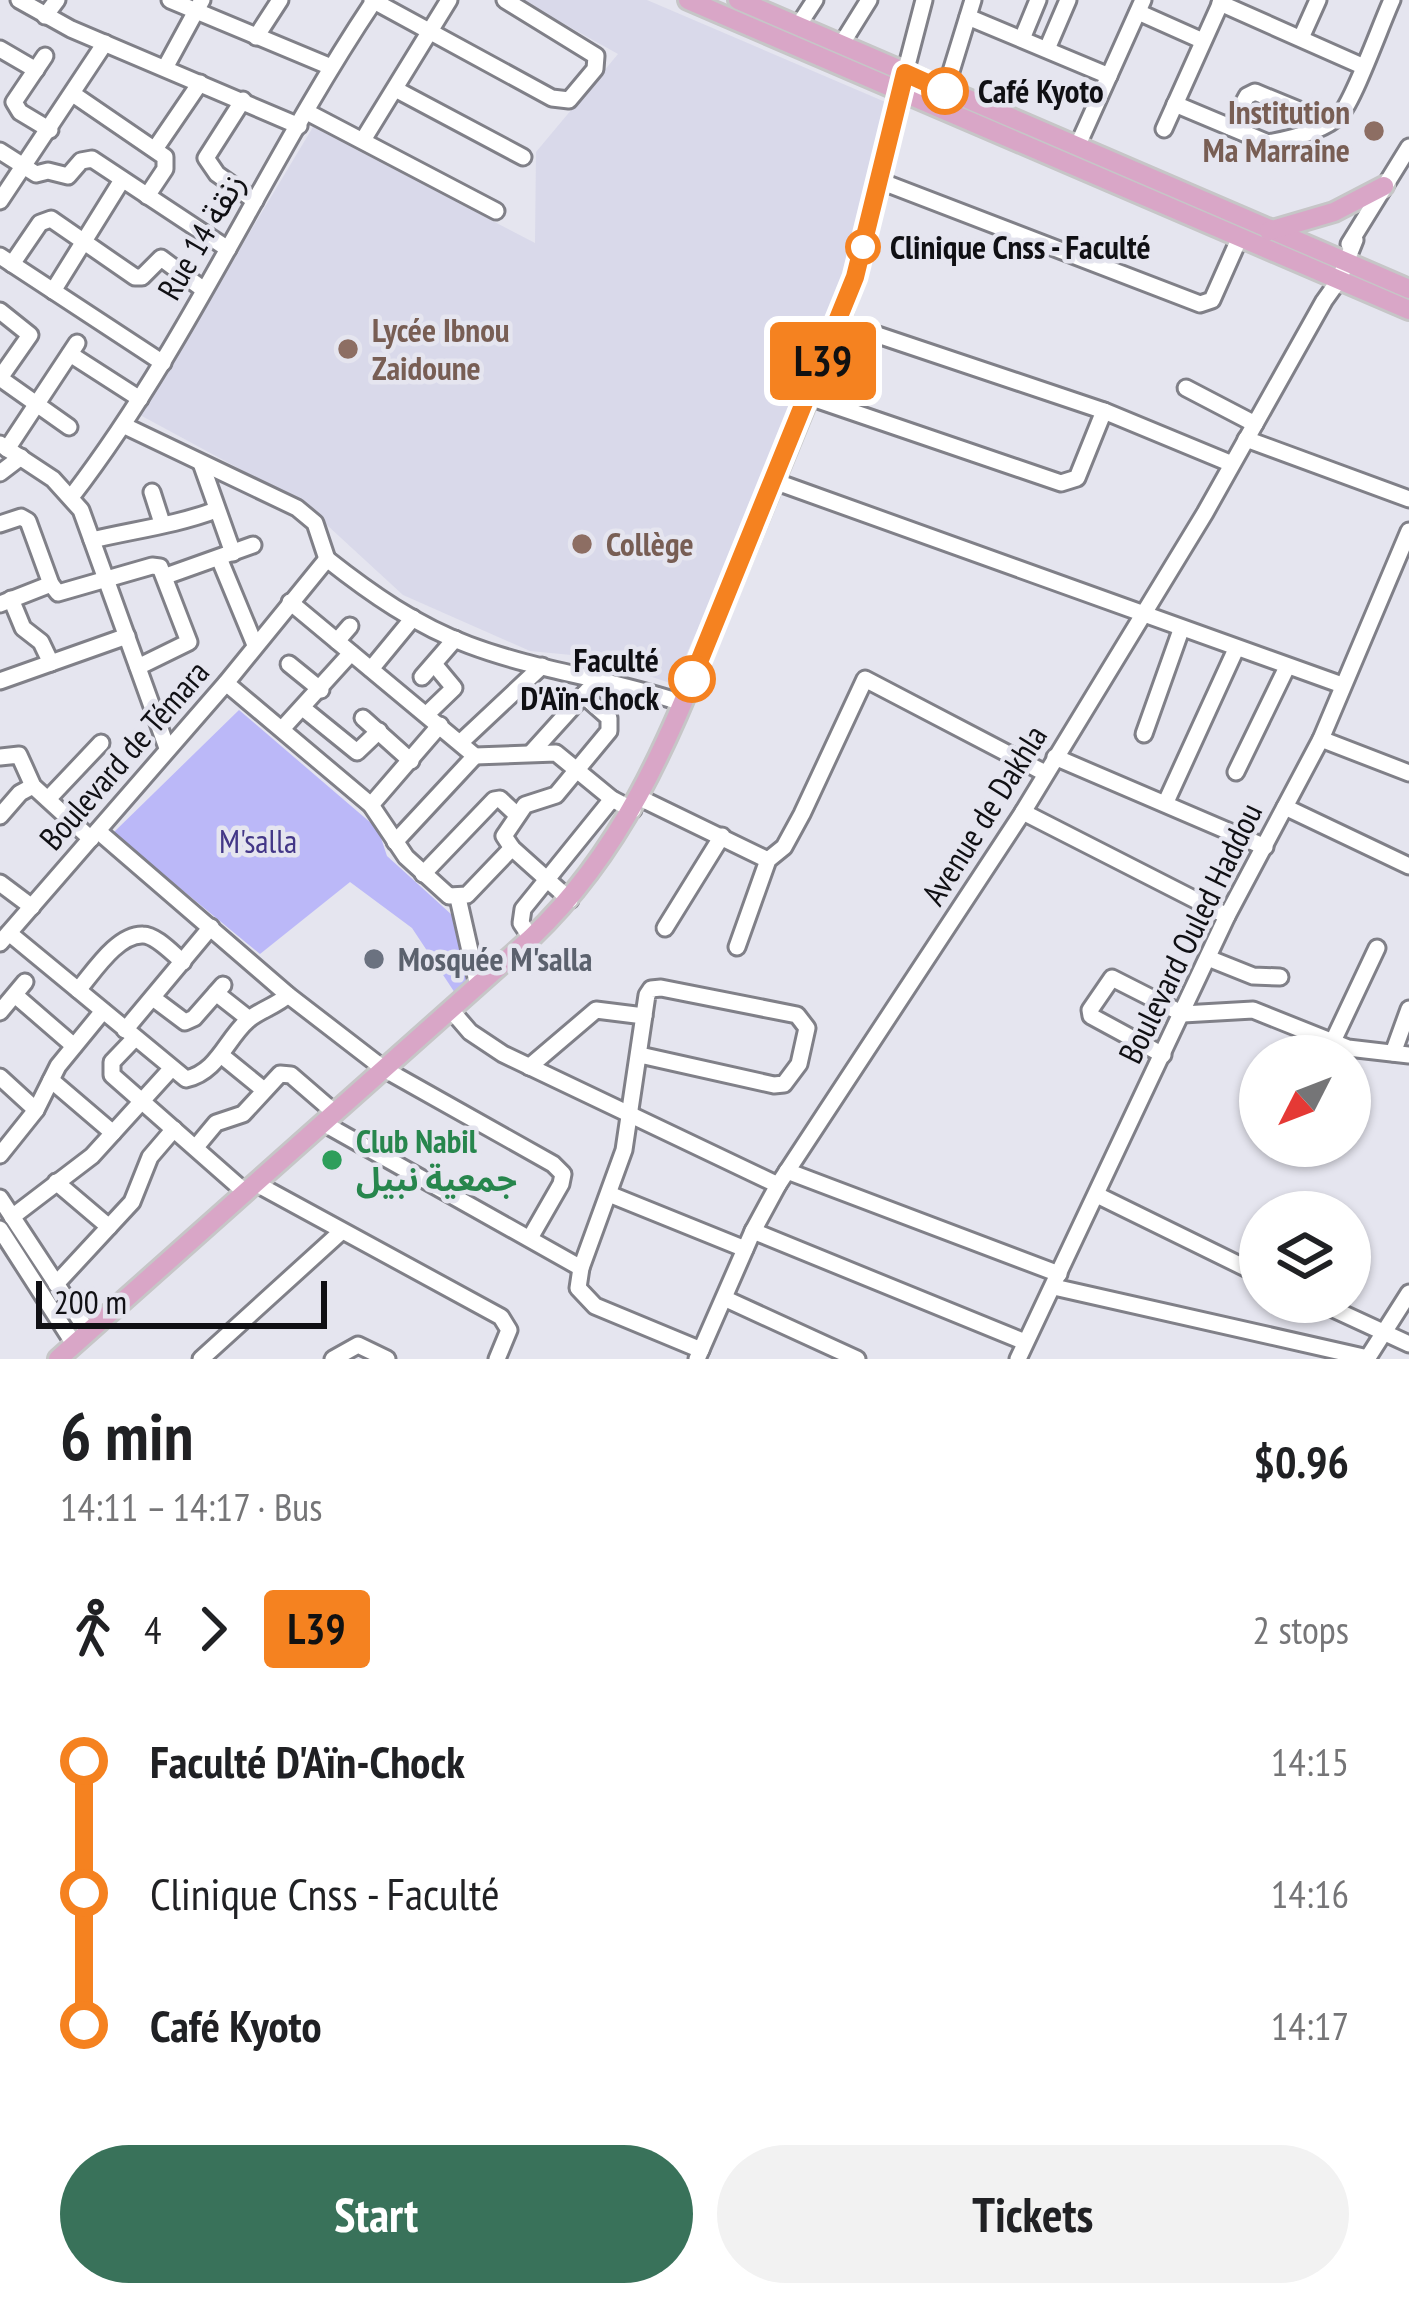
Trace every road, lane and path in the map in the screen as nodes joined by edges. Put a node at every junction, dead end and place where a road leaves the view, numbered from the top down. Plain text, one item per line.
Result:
1 (20, 0) edge
2 (57, 0) edge
3 (170, 0) edge
4 (280, 0) edge
5 (373, 0) edge
6 (449, 0) edge
7 (505, 0) edge
8 (688, 0) edge
9 (738, 0) edge
10 (814, 0) edge
11 (869, 0) edge
12 (924, 0) edge
13 (1038, 0) edge
14 (1068, 0) edge
15 (1318, 0) edge
16 (1392, 0) edge
17 (1221, 2) edge
18 (761, 4) edge
19 (199, 5) edge
20 (1141, 6) edge
21 (971, 8) edge
22 (45, 16) junction
23 (798, 26) junction
24 (429, 33) junction
25 (256, 38) junction
26 (1301, 38) junction
27 (1022, 39) junction
28 (1203, 41) junction
29 (105, 43) junction
30 (841, 45) junction
31 (0, 49) edge
32 (1047, 50) junction
33 (1362, 66) junction
34 (331, 67) junction
35 (165, 68) junction
36 (1108, 76) junction
37 (200, 82) junction
38 (902, 83) junction
39 (397, 90) junction
40 (945, 91) junction
41 (73, 94) junction
42 (243, 100) junction
43 (1175, 104) junction
44 (303, 119) junction
45 (1328, 122) junction
46 (1230, 127) junction
47 (1164, 129) dead end
48 (50, 130) junction
49 (363, 140) junction
50 (1077, 147) junction
51 (1409, 147) edge
52 (155, 149) junction
53 (0, 152) edge
54 (523, 157) dead end
55 (24, 168) junction
56 (122, 180) junction
57 (880, 181) junction
58 (1384, 186) junction
59 (147, 196) junction
60 (0, 201) edge
61 (255, 201) junction
62 (496, 211) dead end
63 (1269, 231) junction
64 (1240, 237) junction
65 (85, 242) junction
66 (228, 249) junction
67 (6, 260) edge
68 (1340, 270) junction
69 (1409, 289) edge
70 (204, 290) junction
71 (53, 291) junction
72 (1409, 310) edge
73 (0, 311) edge
74 (838, 322) junction
75 (163, 363) junction
76 (1186, 388) dead end
77 (809, 398) junction
78 (140, 400) junction
79 (39, 404) junction
80 (1104, 411) junction
81 (125, 426) junction
82 (69, 427) dead end
83 (1251, 431) junction
84 (9, 450) edge
85 (201, 463) junction
86 (1232, 464) junction
87 (0, 473) edge
88 (774, 481) junction
89 (152, 492) dead end
90 (72, 496) junction
91 (1409, 499) edge
92 (216, 510) junction
93 (162, 523) junction
94 (0, 524) edge
95 (1409, 531) edge
96 (92, 540) junction
97 (253, 545) dead end
98 (226, 555) junction
99 (327, 560) junction
100 (166, 576) junction
101 (107, 580) junction
102 (51, 584) junction
103 (6, 601) edge
104 (290, 602) junction
105 (1143, 617) junction
106 (413, 618) junction
107 (350, 626) dead end
108 (1181, 630) junction
109 (127, 636) junction
110 (455, 639) junction
111 (337, 641) junction
112 (255, 645) junction
113 (1236, 649) junction
114 (351, 653) junction
115 (51, 663) junction
116 (289, 664) dead end
117 (434, 664) junction
118 (542, 666) junction
119 (1287, 667) junction
120 (138, 668) junction
121 (371, 669) junction
122 (422, 677) dead end
123 (598, 678) junction
124 (0, 681) edge
125 (226, 683) junction
126 (1342, 686) junction
127 (321, 690) junction
128 (584, 695) junction
129 (682, 703) junction
130 (304, 709) junction
131 (363, 718) dead end
132 (434, 720) junction
133 (282, 729) junction
134 (379, 731) junction
135 (1144, 734) dead end
136 (1321, 739) junction
137 (101, 742) dead end
138 (460, 742) junction
139 (167, 748) junction
140 (532, 753) junction
141 (3, 756) edge
142 (475, 756) junction
143 (1055, 757) junction
144 (411, 761) junction
145 (578, 768) junction
146 (1236, 772) dead end
147 (1409, 772) edge
148 (1046, 773) junction
149 (33, 786) junction
150 (612, 799) junction
151 (48, 800) junction
152 (1166, 802) junction
153 (636, 804) junction
154 (371, 806) junction
155 (1285, 807) junction
156 (511, 809) junction
157 (1023, 812) junction
158 (0, 816) edge
159 (95, 835) junction
160 (722, 836) junction
161 (395, 842) junction
162 (1265, 847) junction
163 (512, 848) junction
164 (768, 860) junction
165 (1409, 866) edge
166 (424, 874) junction
167 (547, 878) junction
168 (0, 883) edge
169 (465, 894) junction
170 (570, 900) junction
171 (32, 907) junction
172 (1227, 916) junction
173 (211, 926) junction
174 (665, 928) dead end
175 (4, 938) edge
176 (531, 938) junction
177 (737, 947) dead end
178 (1376, 948) dead end
179 (1208, 958) junction
180 (183, 962) junction
181 (1280, 977) dead end
182 (478, 986) junction
183 (78, 990) junction
184 (288, 995) junction
185 (153, 998) junction
186 (1409, 1009) edge
187 (451, 1010) junction
188 (103, 1011) junction
189 (0, 1012) edge
190 (1183, 1014) junction
191 (256, 1016) junction
192 (644, 1016) junction
193 (130, 1034) junction
194 (1311, 1035) edge
195 (1336, 1035) edge
196 (74, 1046) junction
197 (1371, 1052) edge
198 (1401, 1054) edge
199 (221, 1055) junction
200 (640, 1055) junction
201 (1162, 1055) junction
202 (529, 1066) junction
203 (384, 1069) junction
204 (176, 1073) junction
205 (0, 1077) edge
206 (51, 1080) junction
207 (264, 1090) junction
208 (141, 1102) junction
209 (36, 1110) junction
210 (630, 1114) junction
211 (329, 1118) junction
212 (174, 1129) junction
213 (113, 1133) junction
214 (196, 1147) junction
215 (0, 1155) edge
216 (783, 1178) junction
217 (56, 1182) junction
218 (250, 1188) junction
219 (609, 1194) junction
220 (1097, 1195) junction
221 (0, 1198) edge
222 (6, 1223) edge
223 (109, 1227) junction
224 (342, 1231) junction
225 (753, 1231) junction
226 (530, 1238) junction
227 (745, 1249) junction
228 (1239, 1265) edge
229 (581, 1268) junction
230 (1056, 1281) junction
231 (56, 1284) junction
232 (1409, 1293) edge
233 (726, 1299) junction
234 (1367, 1323) edge
235 (1385, 1331) junction
236 (81, 1338) junction
237 (1025, 1342) junction
238 (1409, 1344) edge
239 (699, 1355) edge
240 (58, 1359) edge
241 (201, 1359) edge
242 (333, 1359) edge
243 (387, 1359) edge
244 (497, 1359) edge
245 (856, 1359) edge
246 (1018, 1359) edge
247 (1367, 1359) edge

1 - 22 street
2 - 22 street
3 - 19 street
4 - 25 street
5 - 24 street
5 - 34 street, Rue 14 زنقة
6 - 24 street
7 - 24 street
8 - 38 main road
9 - 18 main road
10 - 23 street
11 - 30 street
12 - 38 street
13 - 27 street
14 - 32 street
15 - 26 street
16 - 33 street
17 - 26 street
17 - 28 street
18 - 23 main road
19 - 25 street
19 - 35 street
20 - 28 street
20 - 36 street
21 - 27 street
21 - 40 street
22 - 29 street
23 - 30 main road
24 - 39 street
25 - 34 street
26 - 33 street
27 - 32 street
28 - 43 street
29 - 35 street
29 - 41 street
30 - 38 main road
31 - 48 street
32 - 36 street
33 - 45 street
34 - 44 street, Rue 14 زنقة
35 - 37 street
36 - 50 street
37 - 42 street
37 - 52 street
38 - 40 main road
38 - 57 main road
38 - 64 main road
39 - 49 street
39 - 54 street
40 - 50 main road
41 - 48 street
41 - 52 street
42 - 44 street
42 - 61 street
43 - 46 street
43 - 47 street
44 - 49 street
44 - 61 street, Rue 14 زنقة
45 - 46 street
45 - 46 street
48 - 55 street
49 - 62 street
50 - 63 main road
51 - 58 street
52 - 59 street
53 - 55 street
55 - 56 street
55 - 60 street
56 - 59 street
56 - 65 street
57 - 64 street
57 - 74 main road
58 - 63 main road
58 - 68 street
59 - 66 street
61 - 66 street, Rue 14 زنقة
63 - 68 main road
64 - 68 main road
65 - 67 street
65 - 70 street
65 - 71 street
66 - 70 street, Rue 14 زنقة
67 - 71 street
68 - 69 main road
68 - 72 main road
68 - 83 street, Avenue de Dakhla
70 - 75 street, Rue 14 زنقة
71 - 75 street
73 - 79 street
74 - 77 main road
74 - 80 street
75 - 78 street, Rue 14 زنقة
76 - 83 street
77 - 80 street
77 - 88 main road
78 - 79 street
78 - 81 street, Rue 14 زنقة
79 - 82 street
79 - 84 street
80 - 86 street
81 - 85 street
81 - 90 street, Rue 14 زنقة
83 - 86 street, Avenue de Dakhla
83 - 91 street
84 - 87 street
84 - 90 street
85 - 92 street
85 - 99 street
86 - 105 street, Avenue de Dakhla
88 - 105 street
88 - 129 main road
89 - 93 street
90 - 96 street
92 - 93 street
92 - 98 street
93 - 96 street
94 - 102 street
95 - 126 street, Boulevard Ouled Haddou
96 - 101 street
97 - 98 street
98 - 100 street
98 - 112 street
99 - 104 street, Boulevard de Témara
99 - 106 street
100 - 101 street
100 - 120 street
101 - 102 street
101 - 109 street
102 - 103 street
103 - 115 street
104 - 111 street
104 - 112 street, Boulevard de Témara
105 - 108 street
105 - 143 street, Avenue de Dakhla
106 - 110 street
106 - 121 street
107 - 111 street
108 - 113 street
108 - 135 street
109 - 115 street
109 - 120 street
110 - 117 street
110 - 118 street
111 - 114 street
112 - 125 street, Boulevard de Témara
113 - 119 street
113 - 152 street
114 - 121 street
114 - 127 street
115 - 124 street
116 - 127 street
117 - 122 street
117 - 132 street
118 - 123 street
118 - 138 street
119 - 126 street
119 - 146 street
120 - 139 street
121 - 132 street
123 - 128 street
123 - 129 street
125 - 133 street
125 - 139 street, Boulevard de Témara
126 - 136 street, Boulevard Ouled Haddou
127 - 130 street
128 - 140 street
128 - 145 street
129 - 153 main road
130 - 133 street
130 - 134 street
131 - 134 street
132 - 138 street
132 - 144 street
133 - 154 street
134 - 144 street
136 - 147 street
136 - 155 street, Boulevard Ouled Haddou
137 - 151 street
138 - 142 street
139 - 159 street, Boulevard de Témara
140 - 142 street
140 - 145 street
141 - 149 street
142 - 161 street
143 - 148 street, Avenue de Dakhla
143 - 152 street
144 - 154 street
145 - 150 street
145 - 156 street
148 - 157 street, Avenue de Dakhla
148 - 164 street
149 - 151 street
149 - 158 street
150 - 153 street
150 - 167 street
151 - 159 street
152 - 162 street
153 - 160 street
153 - 170 main road
154 - 161 street
155 - 162 street, Boulevard Ouled Haddou
155 - 165 street
156 - 163 street
156 - 166 street
157 - 172 street
157 - 216 street, Avenue de Dakhla
159 - 171 street, Boulevard de Témara
159 - 173 street
160 - 164 street
160 - 174 street
161 - 166 street
162 - 172 street, Boulevard Ouled Haddou
163 - 167 street
163 - 169 street
164 - 177 street
166 - 169 street
167 - 170 street
167 - 176 street
168 - 171 street
169 - 182 street
170 - 176 main road
171 - 175 street, Boulevard de Témara
172 - 179 street, Boulevard Ouled Haddou
173 - 180 street
173 - 184 street
175 - 183 street
176 - 182 main road
178 - 195 street
179 - 181 street
179 - 190 street, Boulevard Ouled Haddou
180 - 183 street
180 - 185 street
182 - 187 main road
183 - 188 street
184 - 191 street
184 - 203 street
185 - 191 street
185 - 193 street
186 - 198 street
187 - 202 street
187 - 203 main road
188 - 193 street
188 - 196 street
189 - 196 street
190 - 194 street
190 - 201 street, Boulevard Ouled Haddou
190 - 201 street
191 - 199 street
192 - 200 street
192 - 200 street
192 - 202 street
193 - 204 street
193 - 208 street
196 - 206 street
197 - 198 street
199 - 204 street
199 - 207 street
200 - 210 street
201 - 220 street, Boulevard Ouled Haddou
202 - 210 street
203 - 211 main road
203 - 226 street
204 - 208 street
205 - 209 street
206 - 209 street
206 - 213 street
207 - 211 street
207 - 214 street
208 - 212 street
208 - 213 street
209 - 215 street
210 - 216 street
210 - 219 street
211 - 218 main road
211 - 226 street
212 - 214 street
212 - 223 street
213 - 217 street
214 - 218 street
216 - 225 street, Avenue de Dakhla
216 - 230 street
217 - 222 street
217 - 223 street
218 - 224 street
218 - 236 main road
219 - 227 street
219 - 229 street
220 - 228 street
220 - 230 street, Boulevard Ouled Haddou
221 - 222 street
222 - 231 street
222 - 236 street
223 - 231 street
224 - 241 street
224 - 244 street
225 - 227 street, Avenue de Dakhla
225 - 237 street
226 - 229 street
227 - 233 street, Avenue de Dakhla
229 - 239 street
230 - 237 street, Boulevard Ouled Haddou
230 - 247 street
231 - 236 street
232 - 235 street
233 - 239 street, Avenue de Dakhla
233 - 245 street
234 - 235 street
235 - 238 street
235 - 247 street
236 - 240 main road
237 - 246 street, Boulevard Ouled Haddou
242 - 243 street

